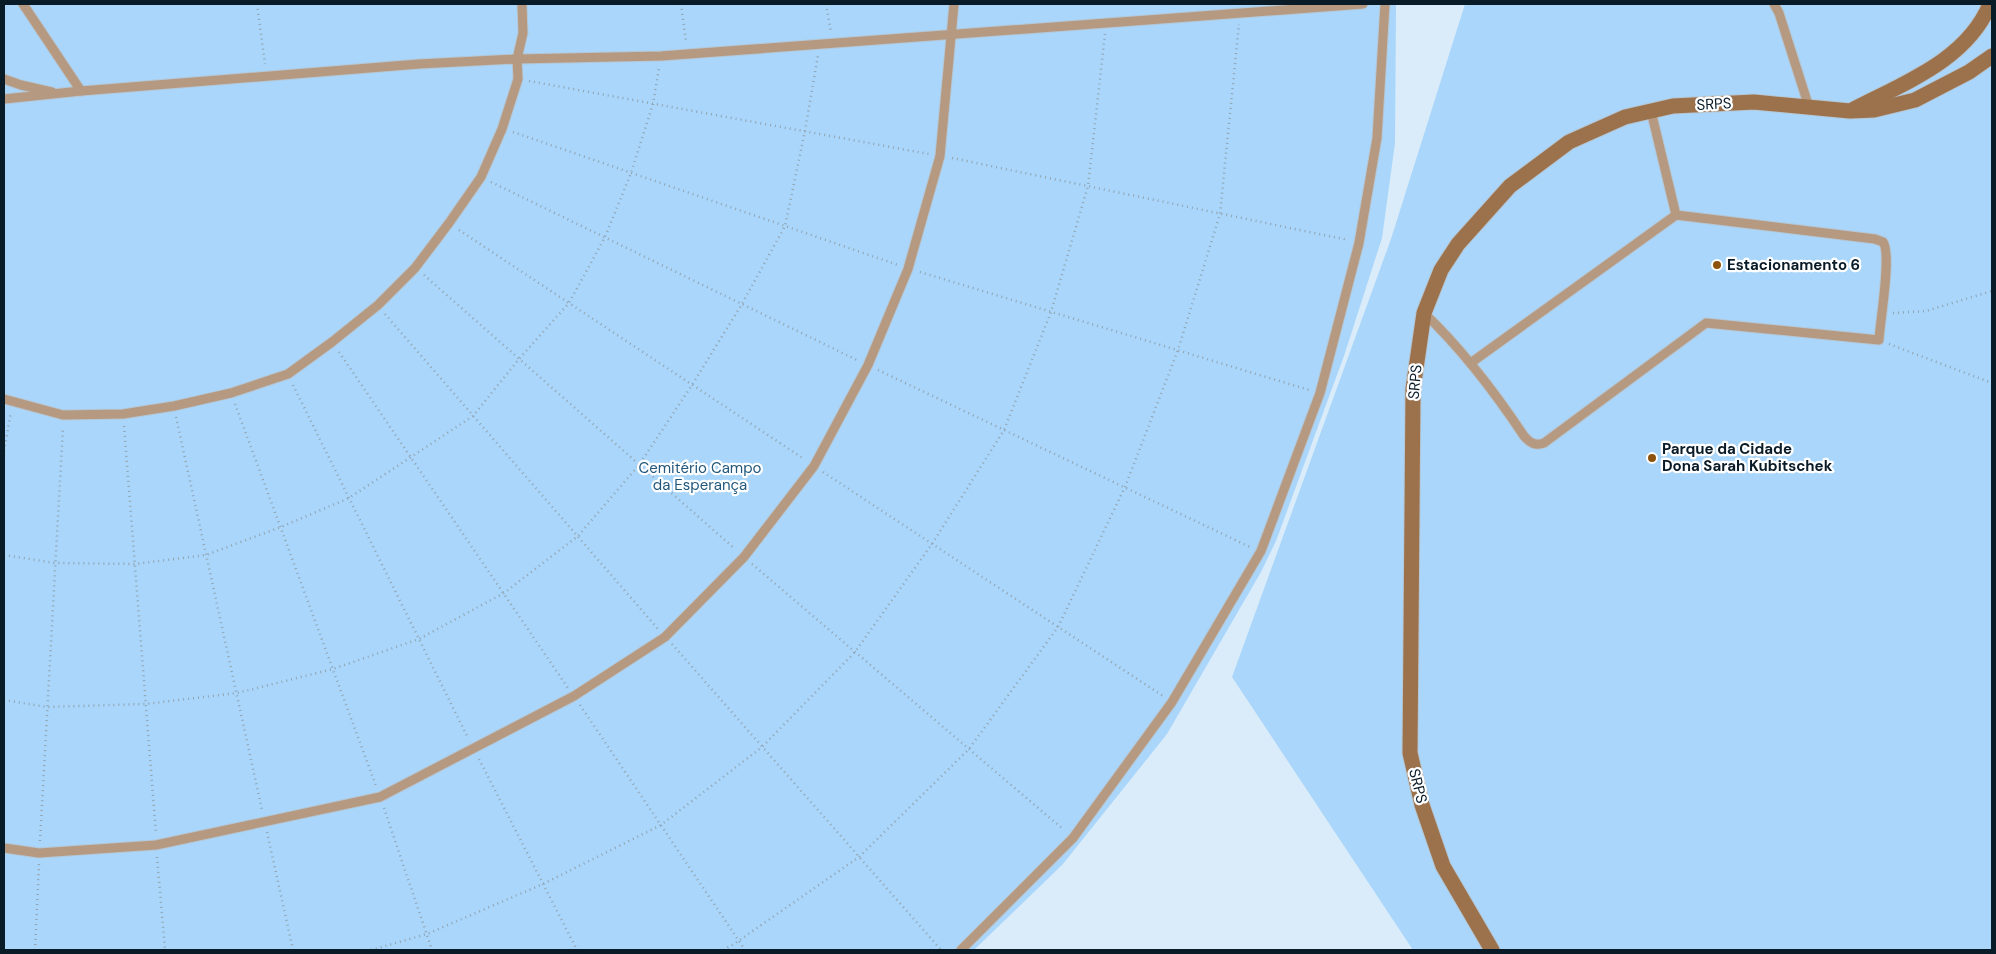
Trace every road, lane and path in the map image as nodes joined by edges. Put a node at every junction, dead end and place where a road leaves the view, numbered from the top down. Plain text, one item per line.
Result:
1 (23, 4) edge
2 (257, 4) edge
3 (522, 4) edge
4 (682, 4) edge
5 (826, 4) edge
6 (954, 4) edge
7 (1363, 4) edge
8 (1385, 4) edge
9 (1774, 4) edge
10 (1990, 4) edge
11 (1240, 13) junction
12 (1107, 22) junction
13 (952, 33) junction
14 (832, 43) junction
15 (820, 44) junction
16 (688, 54) junction
17 (661, 56) junction
18 (1992, 56) edge
19 (517, 59) junction
20 (267, 77) junction
21 (4, 79) edge
22 (81, 91) junction
23 (60, 94) junction
24 (4, 99) edge
25 (1809, 108) junction
26 (1650, 110) junction
27 (1850, 111) junction
28 (1676, 215) junction
29 (1992, 291) edge
30 (1424, 313) junction
31 (1881, 313) junction
32 (1879, 340) junction
33 (332, 342) junction
34 (1472, 362) junction
35 (288, 374) junction
36 (1992, 384) edge
37 (231, 393) junction
38 (8, 400) edge
39 (174, 406) junction
40 (123, 414) junction
41 (64, 415) junction
42 (4, 451) edge
43 (411, 457) junction
44 (349, 498) junction
45 (281, 527) junction
46 (206, 554) junction
47 (4, 555) edge
48 (55, 564) junction
49 (135, 564) junction
50 (504, 593) junction
51 (419, 639) junction
52 (333, 669) junction
53 (237, 692) junction
54 (574, 696) junction
55 (4, 700) edge
56 (145, 704) junction
57 (47, 707) junction
58 (473, 748) junction
59 (380, 797) junction
60 (265, 822) junction
61 (661, 825) junction
62 (156, 846) junction
63 (4, 848) edge
64 (39, 853) junction
65 (543, 884) junction
66 (427, 934) junction
67 (739, 941) junction
68 (35, 950) edge
69 (165, 950) edge
70 (293, 950) edge
71 (371, 950) edge
72 (432, 950) edge
73 (576, 950) edge
74 (723, 950) edge
75 (745, 950) edge
76 (961, 950) edge
77 (1492, 950) edge

1 - 22 lane
2 - 20 path
3 - 19 lane
4 - 16 path
5 - 14 path
6 - 13 lane
7 - 11 lane
8 - 76 lane
9 - 25 lane
10 - 27 main road
11 - 12 lane
11 - 67 path
12 - 13 lane
12 - 61 path
13 - 14 lane
13 - 54 lane
14 - 15 lane
15 - 16 lane
15 - 50 path
16 - 17 lane
17 - 19 lane
17 - 43 path
18 - 27 main road, SRPS
19 - 20 lane
19 - 33 lane
20 - 22 lane
21 - 23 lane
22 - 23 lane
23 - 24 lane
25 - 26 main road, SRPS
25 - 27 main road, SRPS
26 - 28 lane
26 - 30 main road, SRPS
28 - 31 lane
28 - 34 lane
29 - 31 path
30 - 34 lane
30 - 77 main road, SRPS
31 - 32 lane
32 - 34 lane
32 - 36 path
33 - 35 lane
33 - 43 path
35 - 37 lane
35 - 44 path
37 - 39 lane
37 - 45 path
38 - 41 lane
38 - 42 path
39 - 40 lane
39 - 46 path
40 - 41 lane
40 - 49 path
41 - 48 path
43 - 44 path
43 - 50 path
44 - 45 path
44 - 51 path
45 - 46 path
45 - 52 path
46 - 49 path
46 - 53 path
47 - 48 path
48 - 49 path
48 - 57 path
49 - 56 path
50 - 51 path
50 - 54 path
51 - 52 path
51 - 58 path
52 - 53 path
52 - 59 path
53 - 56 path
53 - 60 path
54 - 58 lane
54 - 61 path
55 - 57 path
56 - 57 path
56 - 62 path
57 - 64 path
58 - 59 lane
58 - 65 path
59 - 60 lane
59 - 66 path
60 - 62 lane
60 - 70 path
61 - 65 path
61 - 67 path
62 - 64 lane
62 - 69 path
63 - 64 lane
64 - 68 path
65 - 66 path
65 - 73 path
66 - 71 path
66 - 72 path
67 - 74 path
67 - 75 path

